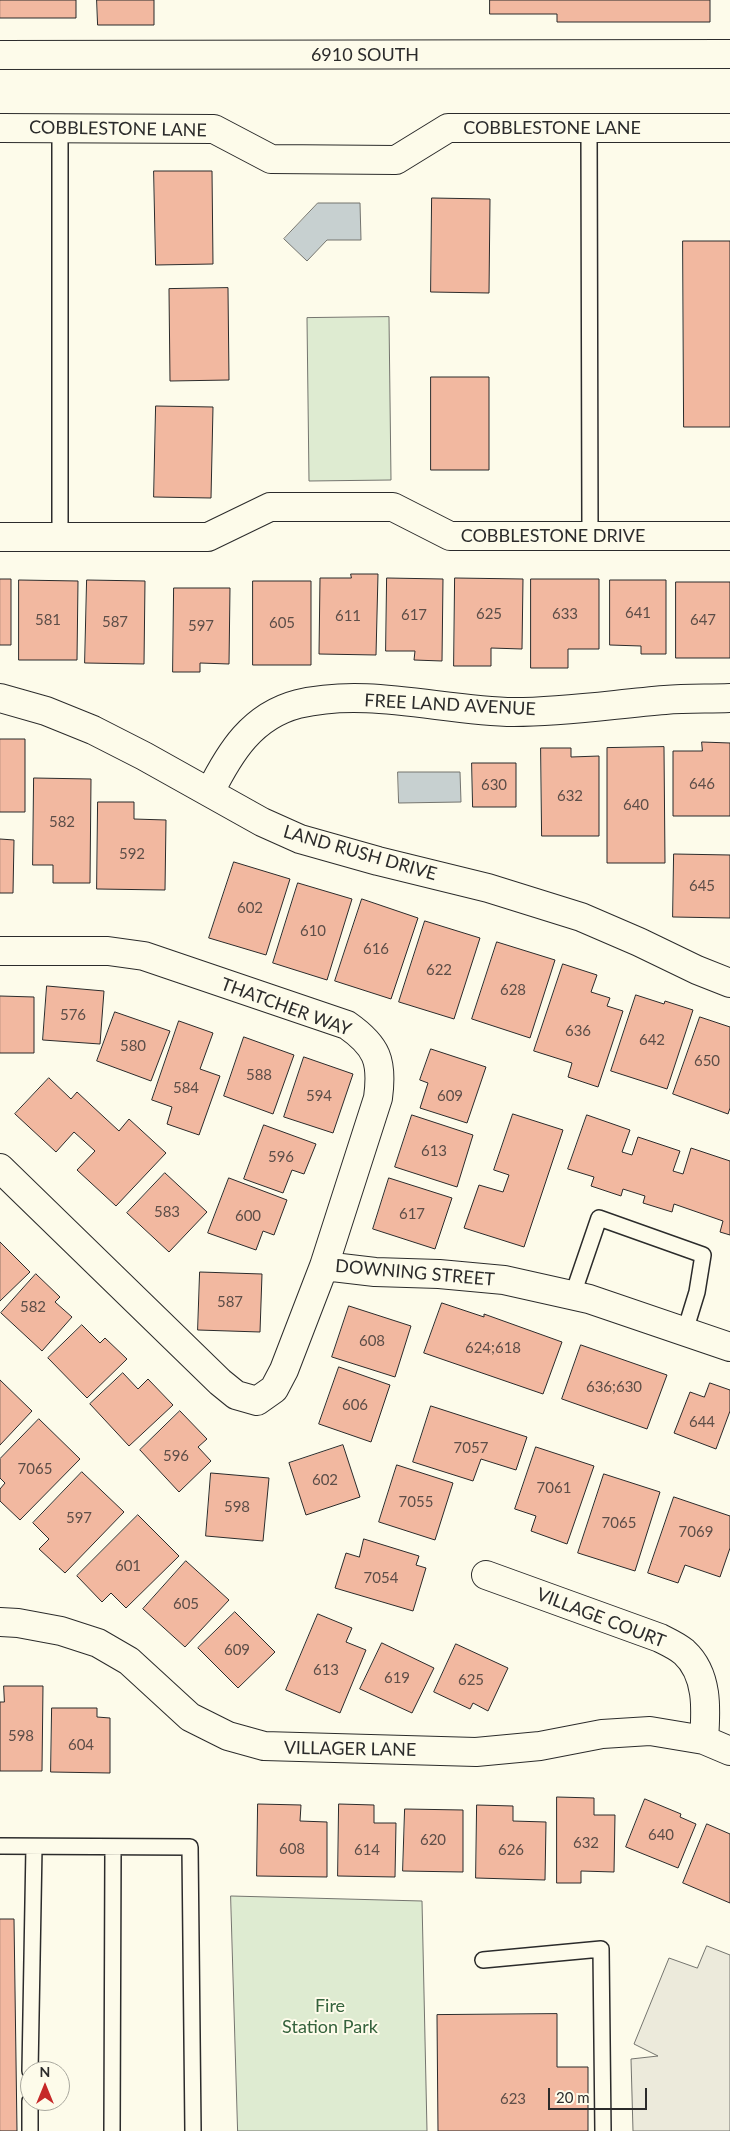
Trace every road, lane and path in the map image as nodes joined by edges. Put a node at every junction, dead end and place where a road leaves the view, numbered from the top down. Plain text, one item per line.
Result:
1 (730, 54) edge
2 (0, 55) edge
3 (0, 128) edge
4 (60, 128) junction
5 (589, 128) junction
6 (730, 128) edge
7 (590, 535) junction
8 (730, 536) edge
9 (0, 537) edge
10 (60, 537) junction
11 (0, 698) edge
12 (730, 698) edge
13 (210, 792) junction
14 (0, 952) edge
15 (730, 982) edge
16 (0, 1168) edge
17 (324, 1266) junction
18 (573, 1294) junction
19 (685, 1331) junction
20 (730, 1347) edge
21 (486, 1576) dead end
22 (0, 1622) edge
23 (704, 1740) junction
24 (730, 1751) edge
25 (0, 1846) edge
26 (34, 1847) junction
27 (113, 1847) junction
28 (483, 1960) dead end
29 (30, 2061) edge
30 (30, 2111) edge
31 (30, 2131) edge
32 (112, 2131) edge
33 (193, 2131) edge
34 (603, 2131) edge

1 - 2 street, 6910 SOUTH
3 - 4 street, COBBLESTONE LANE
4 - 5 street, COBBLESTONE LANE
4 - 10 lane
5 - 6 street, COBBLESTONE LANE
5 - 7 lane
7 - 8 street, COBBLESTONE DRIVE
7 - 10 street, COBBLESTONE DRIVE
9 - 10 street, COBBLESTONE DRIVE
11 - 13 street, LAND RUSH DRIVE
12 - 13 street, FREE LAND AVENUE
13 - 15 street, LAND RUSH DRIVE
14 - 17 street, THATCHER WAY
16 - 17 street, DOWNING STREET
17 - 18 street, DOWNING STREET
18 - 19 street, DOWNING STREET
18 - 19 lane
19 - 20 street, DOWNING STREET
21 - 23 street, VILLAGE COURT
22 - 23 street, VILLAGER LANE
23 - 24 street, VILLAGER LANE
25 - 26 lane
26 - 27 lane
26 - 29 lane
27 - 32 lane
27 - 33 lane
28 - 34 lane
30 - 31 lane

